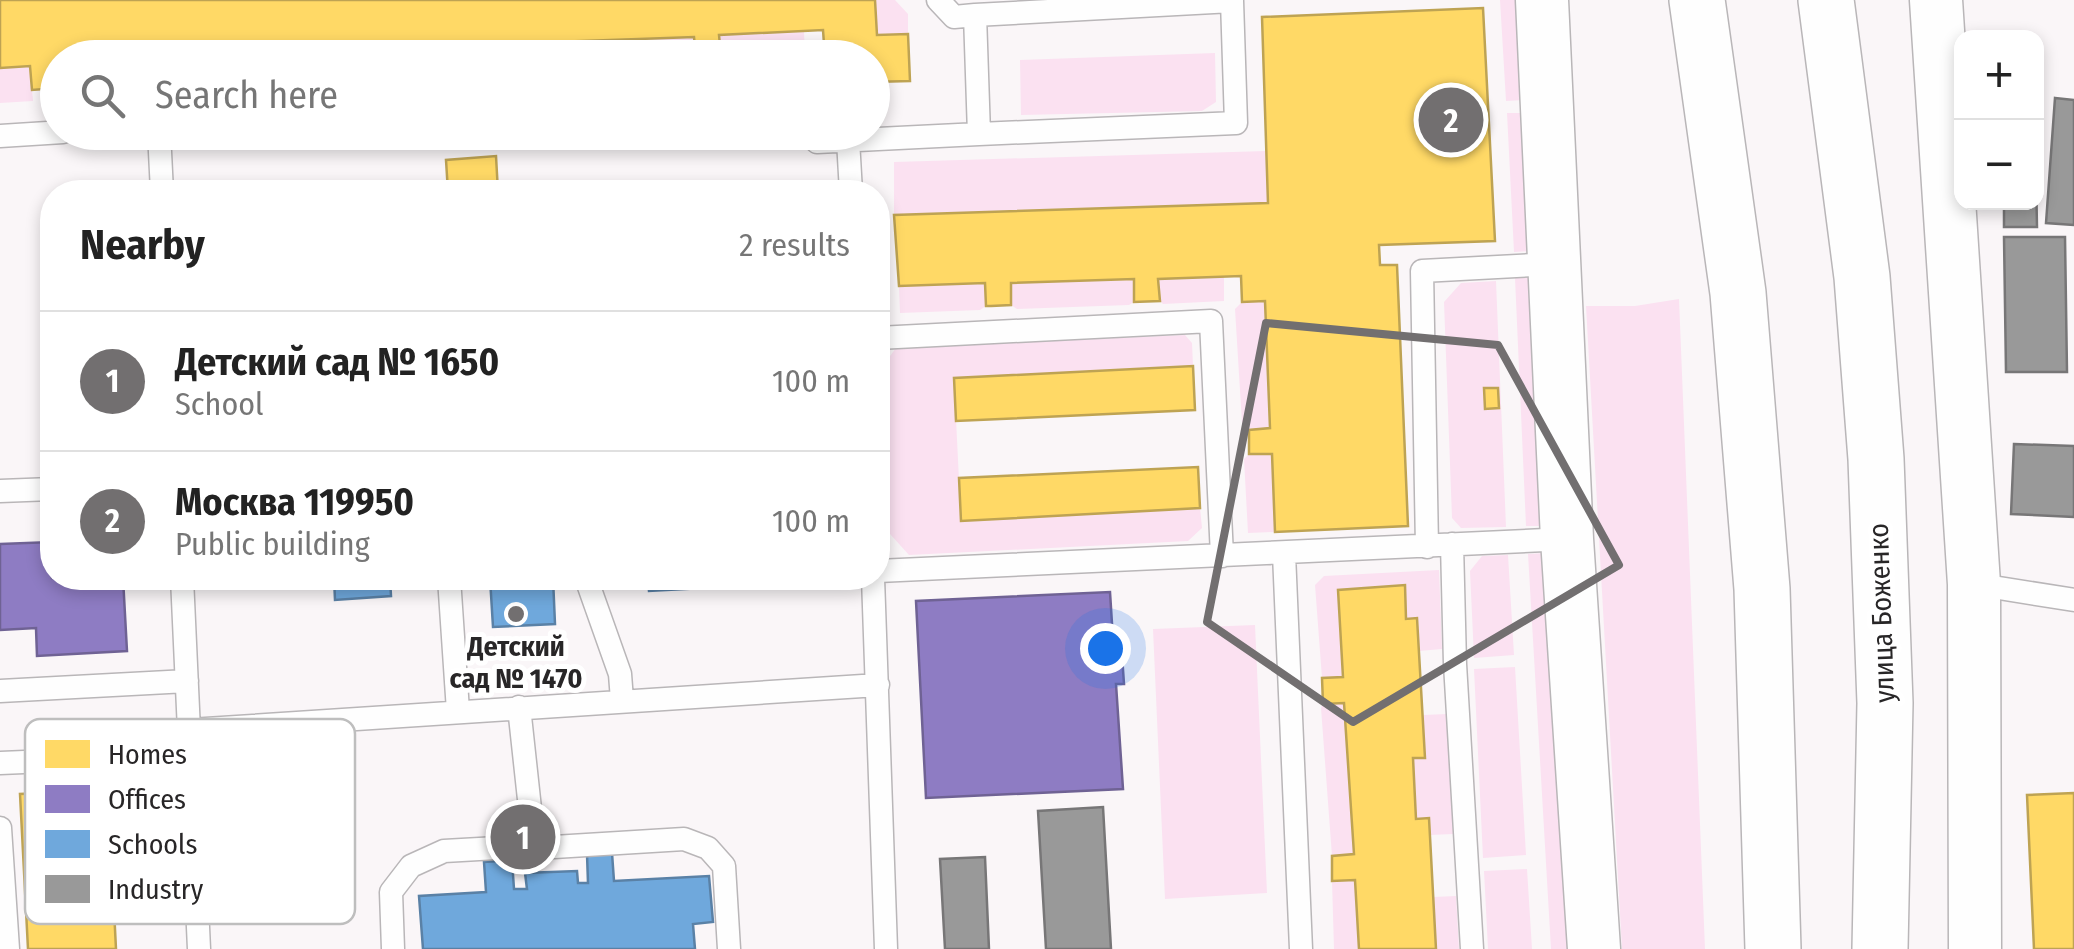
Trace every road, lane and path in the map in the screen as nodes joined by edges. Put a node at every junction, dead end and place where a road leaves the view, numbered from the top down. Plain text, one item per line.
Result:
1 (938, 0) edge
2 (1542, 0) edge
3 (1698, 0) edge
4 (1826, 0) edge
5 (1936, 0) edge
6 (975, 15) junction
7 (40, 133) edge
8 (979, 134) junction
9 (0, 136) edge
10 (890, 138) edge
11 (159, 150) edge
12 (849, 150) edge
13 (161, 180) edge
14 (850, 180) edge
15 (1553, 264) junction
16 (890, 337) edge
17 (40, 489) edge
18 (0, 491) edge
19 (1567, 539) junction
20 (1452, 544) junction
21 (1427, 547) junction
22 (1284, 554) junction
23 (1222, 556) junction
24 (890, 570) edge
25 (1974, 584) junction
26 (183, 590) edge
27 (450, 590) edge
28 (590, 590) edge
29 (874, 590) edge
30 (2074, 600) edge
31 (187, 681) junction
32 (878, 685) junction
33 (0, 691) edge
34 (622, 700) junction
35 (518, 707) junction
36 (458, 711) junction
37 (189, 719) edge
38 (345, 719) edge
39 (25, 762) edge
40 (0, 763) edge
41 (532, 827) junction
42 (0, 828) edge
43 (199, 924) edge
44 (1771, 942) edge
45 (8, 949) edge
46 (200, 949) edge
47 (393, 949) edge
48 (729, 949) edge
49 (886, 949) edge
50 (1302, 949) edge
51 (1472, 949) edge
52 (1594, 949) edge
53 (1880, 949) edge
54 (1975, 949) edge

1 - 6 lane
2 - 15 street
3 - 44 main road
4 - 53 main road, улица Боженко
5 - 25 street
6 - 8 lane
6 - 8 lane
7 - 9 lane
8 - 10 lane
11 - 13 lane
12 - 14 lane
15 - 19 street
15 - 21 lane
16 - 23 lane
17 - 18 lane
19 - 20 lane
19 - 52 street
20 - 21 lane
20 - 51 lane
21 - 22 lane
22 - 23 lane
22 - 50 lane
23 - 24 lane
25 - 30 lane
25 - 54 street
26 - 31 lane
27 - 36 lane
28 - 34 lane
29 - 32 lane
31 - 33 lane
31 - 37 lane
32 - 34 lane
32 - 49 lane
34 - 35 lane
35 - 36 lane
35 - 41 lane
36 - 38 lane
39 - 40 lane
41 - 47 lane
41 - 48 lane
42 - 45 lane
43 - 46 lane

